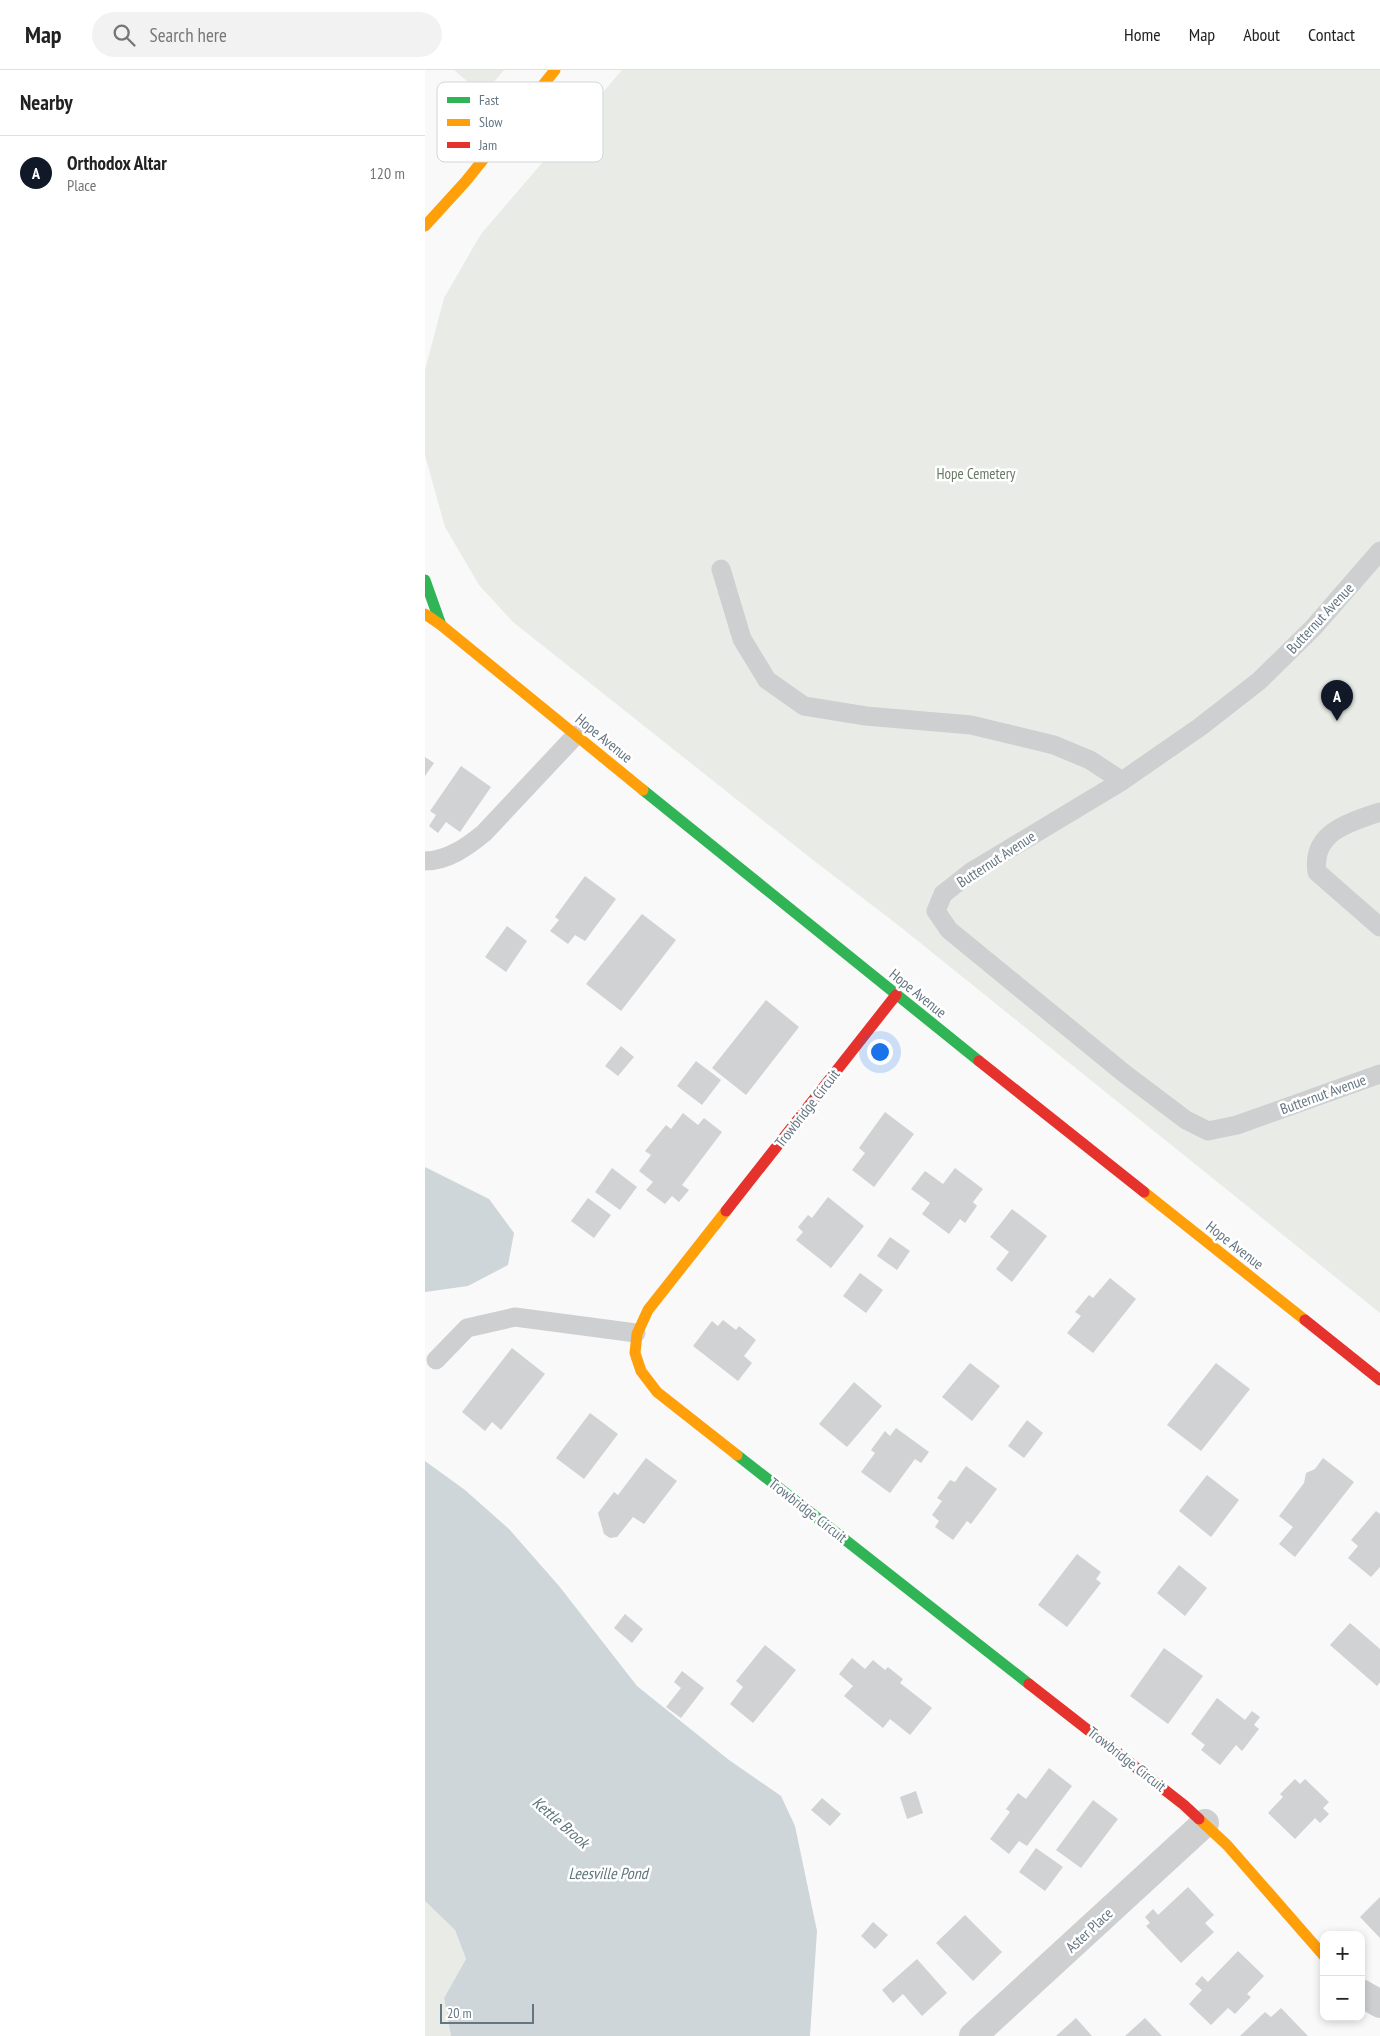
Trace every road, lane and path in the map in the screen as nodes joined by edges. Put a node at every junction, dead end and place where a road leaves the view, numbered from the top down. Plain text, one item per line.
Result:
1 (555, 70) edge
2 (545, 82) edge
3 (481, 162) edge
4 (427, 221) edge
5 (1380, 551) edge
6 (721, 570) dead end
7 (425, 580) edge
8 (425, 614) edge
9 (441, 625) junction
10 (576, 735) junction
11 (1122, 781) junction
12 (1380, 812) edge
13 (425, 861) edge
14 (1380, 927) edge
15 (896, 995) junction
16 (1380, 1074) edge
17 (637, 1333) junction
18 (436, 1360) dead end
19 (1380, 1380) edge
20 (1205, 1823) junction
21 (1320, 1951) edge
22 (1365, 1995) edge
23 (1380, 2004) edge
24 (973, 2036) edge

1 - 2 main road
3 - 4 main road
5 - 11 lane, Butternut Avenue
6 - 11 lane
7 - 9 main road
8 - 9 main road, Hope Avenue
9 - 10 main road, Hope Avenue
10 - 13 lane
10 - 15 main road, Hope Avenue
11 - 16 lane, Butternut Avenue
12 - 14 lane
15 - 17 main road, Trowbridge Circuit
15 - 19 main road, Hope Avenue
17 - 18 lane
17 - 20 main road, Trowbridge Circuit
20 - 21 main road, Trowbridge Circuit
20 - 24 street, Aster Place
22 - 23 street

